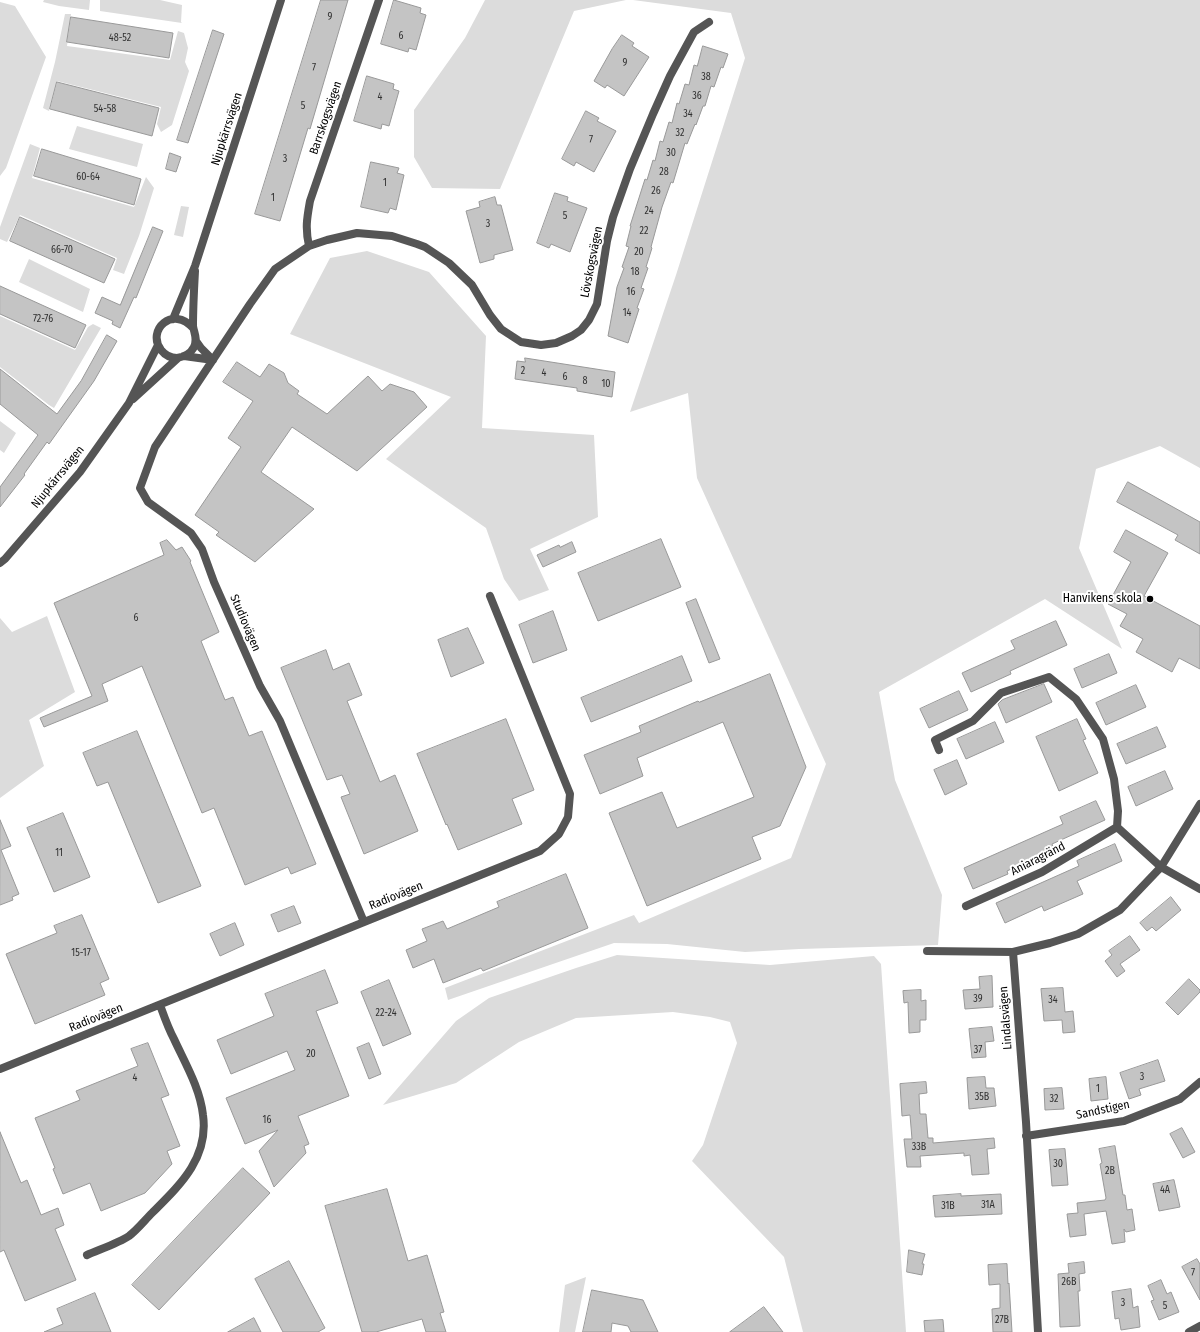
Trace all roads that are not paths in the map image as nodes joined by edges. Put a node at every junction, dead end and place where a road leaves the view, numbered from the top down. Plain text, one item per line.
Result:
1 (282, 0) edge
2 (379, 0) edge
3 (709, 22) dead end
4 (309, 246) junction
5 (195, 266) junction
6 (174, 319) junction
7 (193, 328) junction
8 (231, 333) joint
9 (196, 341) junction
10 (158, 345) junction
11 (181, 357) junction
12 (213, 360) junction
13 (129, 403) junction
14 (0, 563) edge
15 (490, 596) dead end
16 (938, 750) dead end
17 (1200, 804) edge
18 (1117, 827) junction
19 (1161, 867) junction
20 (1200, 889) edge
21 (966, 906) dead end
22 (364, 922) junction
23 (927, 950) dead end
24 (1013, 952) junction
25 (160, 1005) junction
26 (0, 1069) edge
27 (1200, 1082) edge
28 (1026, 1136) junction
29 (87, 1255) dead end
30 (1200, 1326) edge
31 (1038, 1332) edge
32 (1189, 1332) edge

1 - 5 street, Njupkärrsvägen
2 - 4 street, Barrskogsvägen
3 - 4 street, Lövskogsvägen
4 - 8 street, Lövskogsvägen
5 - 6 street, Njupkärrsvägen
5 - 7 street, Njupkärrsvägen
6 - 7 street
6 - 10 street, Njupkärrsvägen
7 - 9 street, Njupkärrsvägen
8 - 12 street, Studiovägen
9 - 11 street, Njupkärrsvägen
9 - 12 street
10 - 11 street
10 - 13 street, Njupkärrsvägen
11 - 12 street
11 - 13 street, Njupkärrsvägen
12 - 22 street, Studiovägen
13 - 14 street, Njupkärrsvägen
15 - 22 street, Radiovägen
16 - 18 street
17 - 19 street
18 - 19 street
18 - 21 street, Aniaragränd
19 - 20 street
19 - 24 street
22 - 25 street, Radiovägen
23 - 24 street
24 - 28 street, Lindalsvägen
25 - 26 street, Radiovägen
25 - 29 street
27 - 28 street, Sandstigen
28 - 31 street, Lindalsvägen
30 - 32 street

